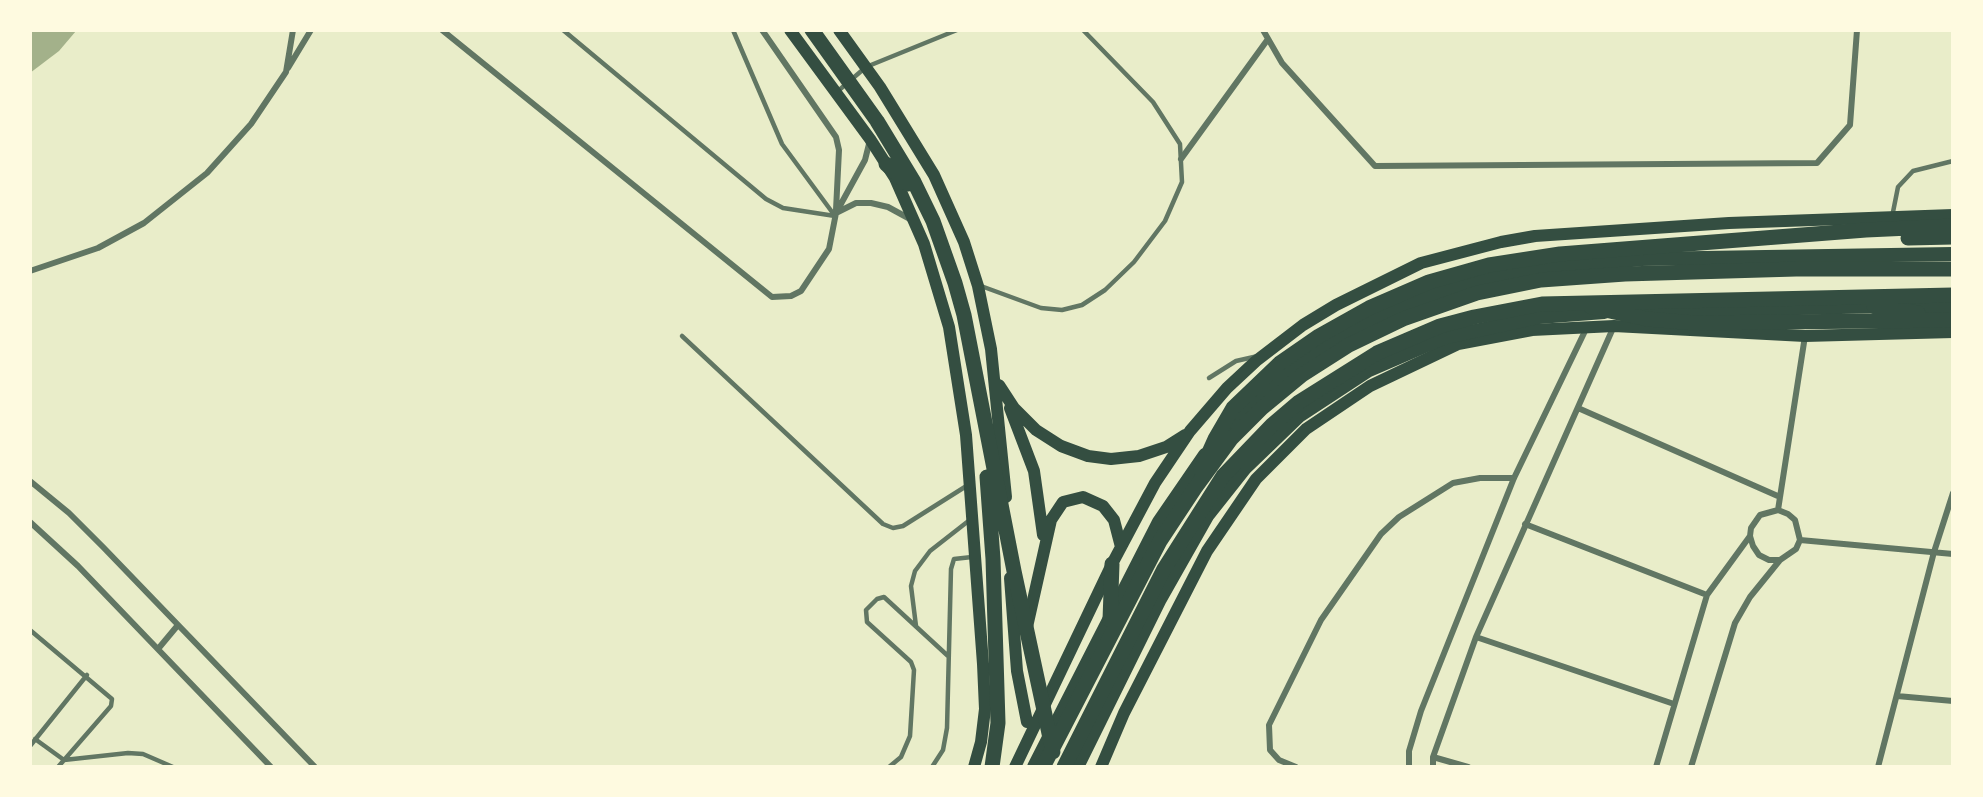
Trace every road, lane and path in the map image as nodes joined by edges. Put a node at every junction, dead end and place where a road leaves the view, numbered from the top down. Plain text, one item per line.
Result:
1 (293, 30) edge
2 (311, 30) edge
3 (442, 30) edge
4 (563, 30) edge
5 (733, 30) edge
6 (762, 30) edge
7 (790, 30) edge
8 (812, 30) edge
9 (839, 30) edge
10 (957, 30) edge
11 (1083, 30) edge
12 (1263, 30) edge
13 (1857, 30) edge
14 (1268, 39) junction
15 (866, 67) junction
16 (286, 72) junction
17 (836, 93) junction
18 (870, 139) junction
19 (1181, 159) junction
20 (1953, 161) edge
21 (886, 164) junction
22 (835, 215) junction
23 (1953, 215) edge
24 (1892, 217) junction
25 (917, 223) junction
26 (1953, 226) edge
27 (1813, 236) junction
28 (1953, 237) edge
29 (1953, 254) edge
30 (1953, 269) edge
31 (30, 271) edge
32 (978, 286) junction
33 (1953, 295) edge
34 (1577, 303) junction
35 (1874, 306) junction
36 (1953, 307) edge
37 (959, 312) junction
38 (1953, 319) edge
39 (1614, 326) junction
40 (1587, 327) junction
41 (1953, 332) edge
42 (682, 336) dead end
43 (1805, 336) junction
44 (952, 344) junction
45 (1264, 355) junction
46 (995, 376) junction
47 (1209, 378) dead end
48 (1005, 396) junction
49 (1578, 408) junction
50 (1190, 431) junction
51 (1514, 478) junction
52 (30, 481) edge
53 (970, 483) junction
54 (1195, 488) junction
55 (1953, 493) edge
56 (1780, 497) junction
57 (1778, 510) junction
58 (973, 517) junction
59 (30, 522) edge
60 (1525, 524) junction
61 (1750, 536) junction
62 (1800, 540) junction
63 (1121, 547) junction
64 (1934, 552) junction
65 (1953, 554) edge
66 (1044, 555) junction
67 (975, 557) junction
68 (1779, 560) junction
69 (1112, 564) junction
70 (1707, 595) junction
71 (1110, 620) junction
72 (178, 626) junction
73 (916, 626) junction
74 (30, 630) edge
75 (1476, 637) junction
76 (158, 649) junction
77 (948, 656) junction
78 (1017, 671) junction
79 (87, 675) junction
80 (1897, 696) junction
81 (1953, 701) edge
82 (1674, 704) junction
83 (1027, 722) dead end
84 (35, 739) junction
85 (30, 746) edge
86 (1433, 757) junction
87 (64, 760) junction
88 (58, 767) edge
89 (173, 767) edge
90 (271, 767) edge
91 (315, 767) edge
92 (890, 767) edge
93 (932, 767) edge
94 (974, 767) edge
95 (992, 767) edge
96 (1016, 767) edge
97 (1034, 767) edge
98 (1043, 767) edge
99 (1056, 767) edge
100 (1064, 767) edge
101 (1077, 767) edge
102 (1101, 767) edge
103 (1296, 767) edge
104 (1409, 767) edge
105 (1432, 767) edge
106 (1468, 767) edge
107 (1656, 767) edge
108 (1691, 767) edge
109 (1878, 767) edge

1 - 16 street
2 - 16 street
3 - 22 street
4 - 22 lane
5 - 22 lane
6 - 22 street
7 - 17 main road
8 - 99 highway
9 - 15 main road
10 - 15 lane
11 - 19 lane
12 - 14 street
13 - 14 street
14 - 19 street
15 - 17 lane
15 - 32 main road
16 - 31 street
17 - 18 main road
18 - 21 main road
18 - 22 street
19 - 32 lane
20 - 24 lane
21 - 25 main road
21 - 37 highway
22 - 25 street
23 - 24 main road
24 - 45 main road
25 - 44 main road
26 - 27 highway
27 - 28 highway
27 - 54 highway
29 - 71 highway
30 - 54 highway
32 - 46 main road
33 - 34 highway
34 - 38 highway
34 - 100 highway
35 - 36 highway
35 - 38 highway
35 - 101 highway
37 - 44 main road
37 - 95 highway
39 - 40 main road
39 - 43 main road
39 - 49 street
40 - 51 street
40 - 102 main road
41 - 43 main road
42 - 53 lane
43 - 56 street
44 - 53 main road
45 - 47 lane
45 - 50 main road
46 - 48 main road
46 - 78 main road
48 - 50 main road
48 - 66 main road
49 - 56 street
49 - 60 street
50 - 63 main road
51 - 103 street
51 - 104 street
52 - 72 street
53 - 58 main road
54 - 98 highway
55 - 64 street
56 - 57 street
57 - 61 street
57 - 62 street
58 - 67 main road
58 - 73 lane
59 - 76 street
60 - 70 street
60 - 75 street
61 - 68 street
61 - 70 street
62 - 64 street
62 - 68 street
63 - 66 main road
63 - 69 main road
64 - 65 street
64 - 80 street
66 - 78 main road
67 - 77 lane
67 - 94 main road
68 - 108 street
69 - 71 highway
69 - 96 main road
70 - 82 street
71 - 97 highway
72 - 76 street
72 - 91 street
73 - 77 lane
73 - 92 lane
74 - 79 lane
75 - 82 street
75 - 86 street
76 - 90 street
77 - 93 lane
78 - 83 main road
79 - 84 lane
79 - 87 lane
80 - 81 street
80 - 109 street
82 - 107 street
84 - 85 lane
84 - 87 lane
86 - 105 street
86 - 106 street
87 - 88 lane
87 - 89 lane

